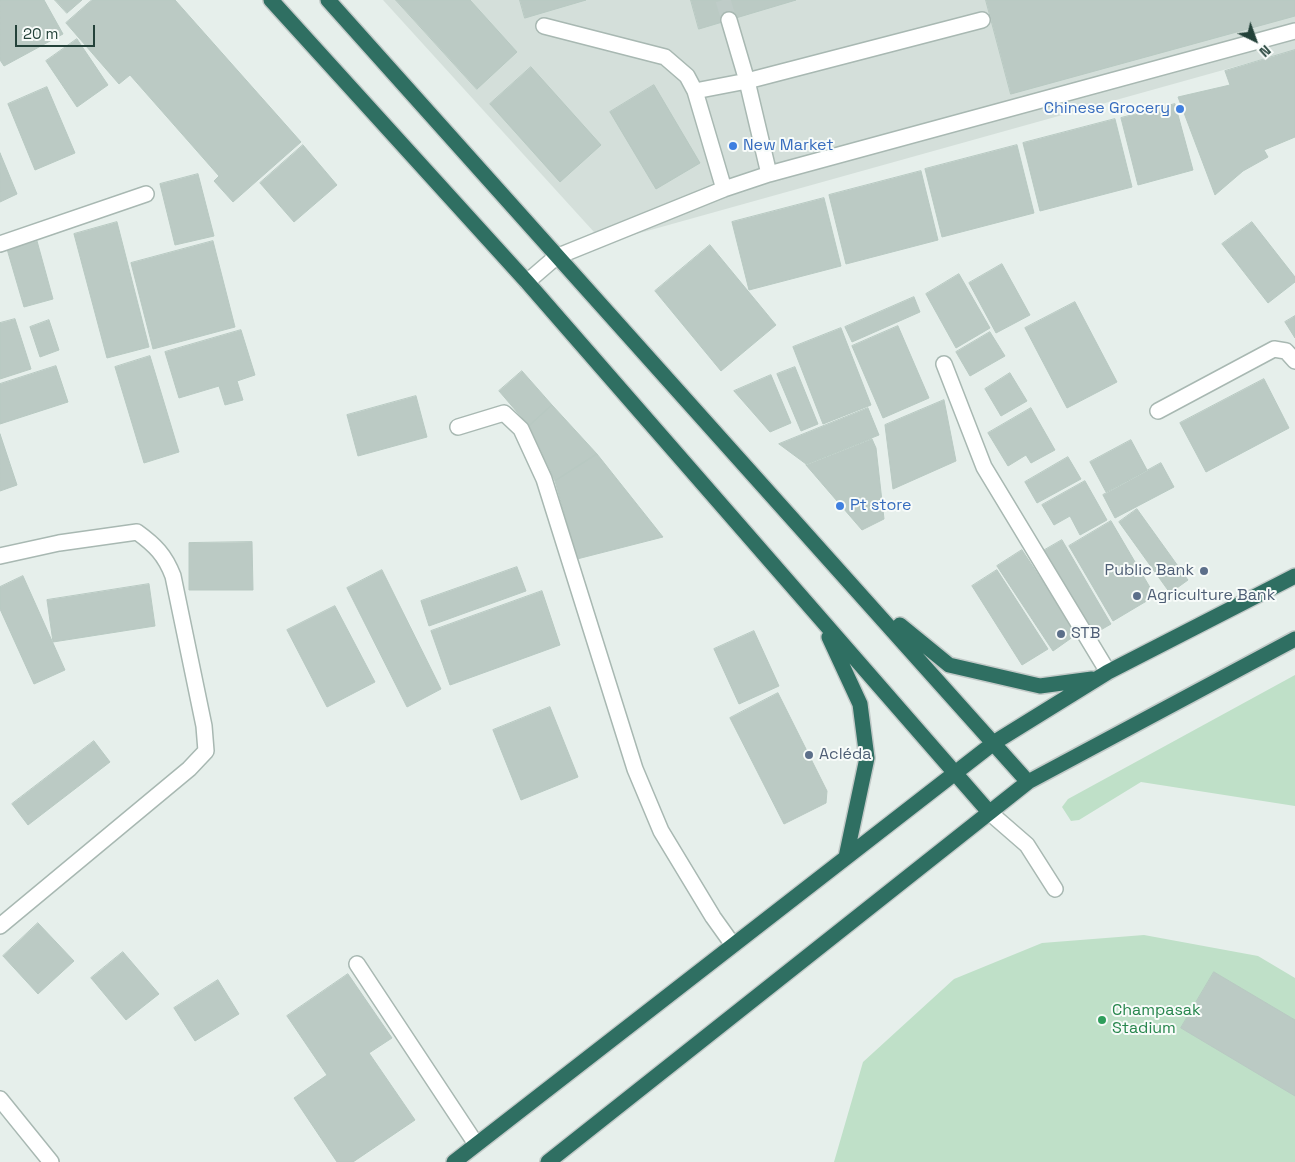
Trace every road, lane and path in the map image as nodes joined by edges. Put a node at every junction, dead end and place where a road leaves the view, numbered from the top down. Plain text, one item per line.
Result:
1 (271, 0) edge
2 (328, 0) edge
3 (729, 20) tunnel mouth
4 (982, 20) dead end
5 (544, 26) dead end
6 (1295, 31) edge
7 (747, 81) junction
8 (695, 91) junction
9 (769, 174) junction
10 (724, 188) junction
11 (146, 194) dead end
12 (0, 244) edge
13 (556, 257) junction
14 (527, 282) junction
15 (1295, 361) edge
16 (944, 364) dead end
17 (1158, 411) dead end
18 (458, 427) dead end
19 (0, 556) edge
20 (1295, 576) edge
21 (861, 593) junction
22 (821, 620) junction
23 (1295, 639) edge
24 (1103, 675) junction
25 (995, 742) junction
26 (955, 773) junction
27 (1028, 782) junction
28 (989, 812) junction
29 (846, 857) junction
30 (1055, 889) dead end
31 (0, 926) edge
32 (733, 945) junction
33 (358, 964) dead end
34 (0, 1099) edge
35 (476, 1144) junction
36 (51, 1162) edge
37 (454, 1162) edge
38 (548, 1162) edge

1 - 14 highway
2 - 13 highway
3 - 7 street
4 - 7 street
5 - 8 street
6 - 9 street
7 - 8 street
7 - 9 street
8 - 10 street
9 - 10 street
10 - 13 street
11 - 12 street
13 - 14 street
13 - 21 highway
14 - 22 highway
15 - 17 street
16 - 24 street
18 - 32 street
19 - 31 street
20 - 24 highway
21 - 24 highway
21 - 25 highway
22 - 26 highway
22 - 29 highway
23 - 27 highway
24 - 25 highway
25 - 26 highway
25 - 27 highway
26 - 28 highway
26 - 29 highway
27 - 28 highway
28 - 30 street
28 - 38 highway
29 - 32 highway
32 - 35 highway
33 - 35 street
34 - 36 street
35 - 37 highway

